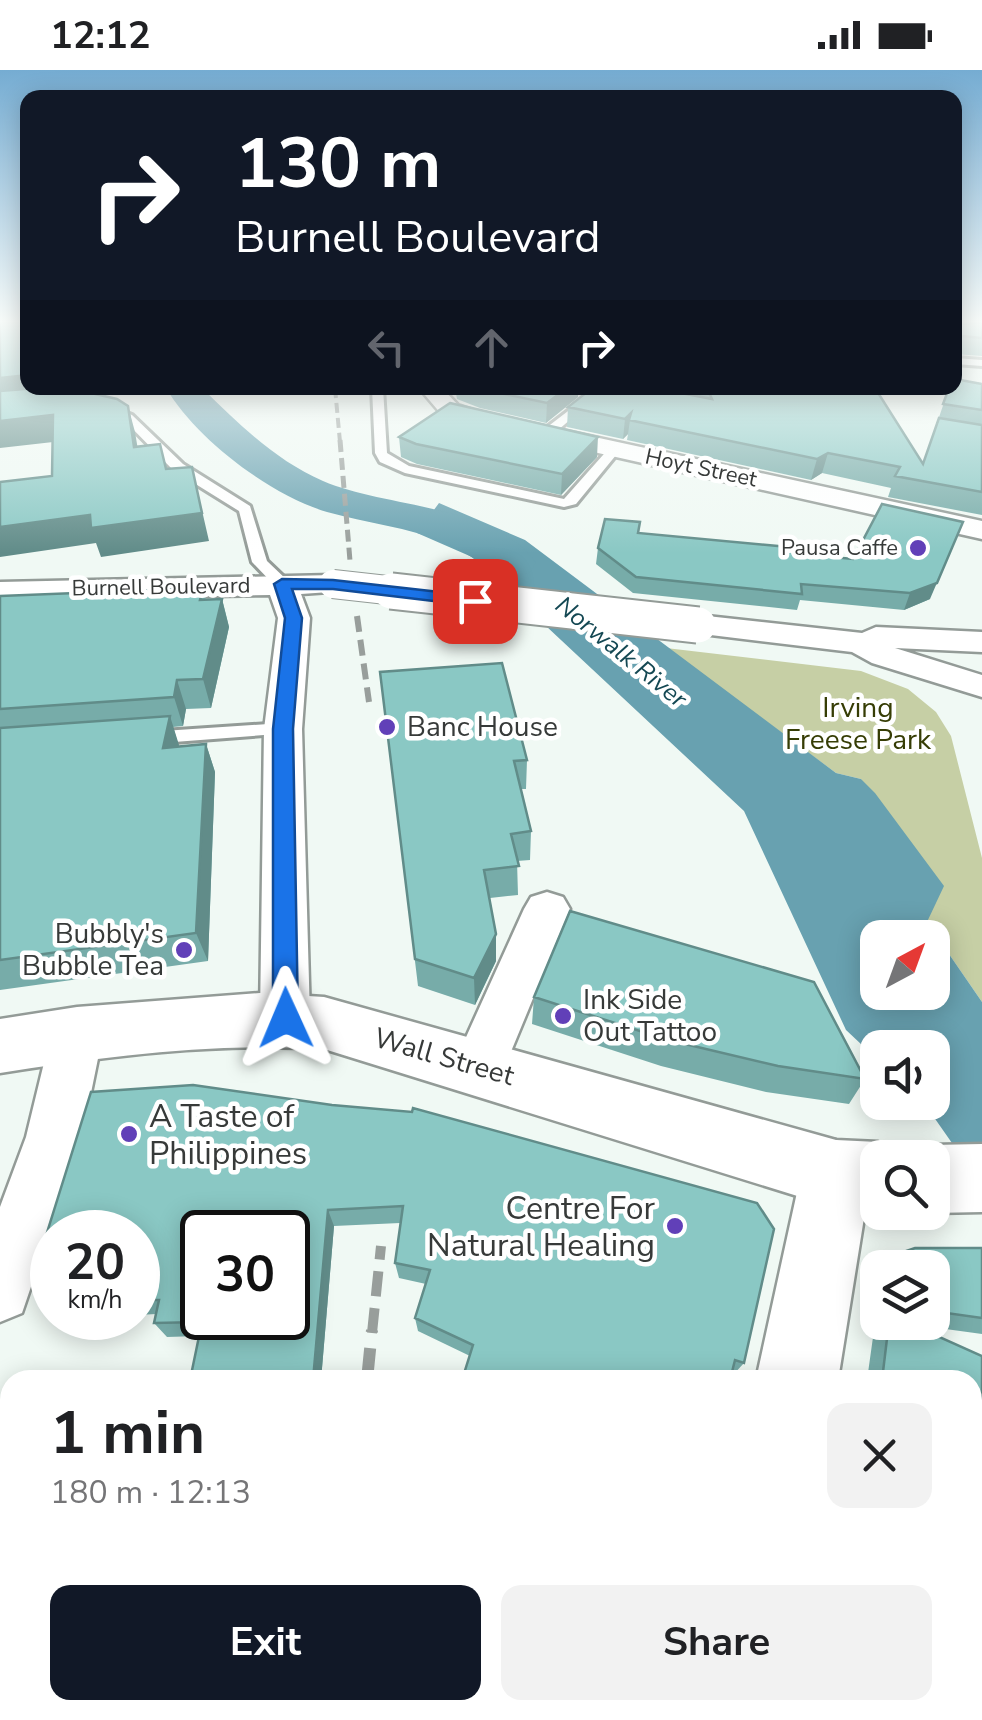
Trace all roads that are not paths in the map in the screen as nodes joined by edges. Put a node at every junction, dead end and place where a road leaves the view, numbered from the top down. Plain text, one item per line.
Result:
1 (378, 399) edge
2 (439, 399) edge
3 (588, 399) edge
4 (92, 405) edge
5 (546, 434) junction
6 (616, 449) junction
7 (982, 530) edge
8 (282, 584) junction
9 (0, 590) edge
10 (860, 642) junction
11 (982, 642) edge
12 (982, 686) edge
13 (283, 729) junction
14 (129, 739) edge
15 (547, 908) dead end
16 (286, 1018) junction
17 (78, 1034) junction
18 (0, 1046) edge
19 (480, 1066) junction
20 (857, 1175) edge
21 (982, 1178) edge
22 (950, 1179) edge
23 (0, 1291) edge
24 (800, 1370) edge

1 - 6 lane
2 - 5 street, Hoyt Street
3 - 5 lane
4 - 8 lane
5 - 6 street, Hoyt Street
6 - 7 street, Hoyt Street
8 - 9 street, Burnell Boulevard
8 - 10 street, Burnell Boulevard, bridge
8 - 13 street
10 - 11 street, Burnell Boulevard
10 - 12 street, Burnell Boulevard
13 - 14 lane
13 - 16 street
15 - 19 street
16 - 17 main road, Wall Street
16 - 19 main road, Wall Street
17 - 18 main road, Wall Street
17 - 23 street
19 - 20 main road, Wall Street
20 - 24 main road
21 - 22 main road

